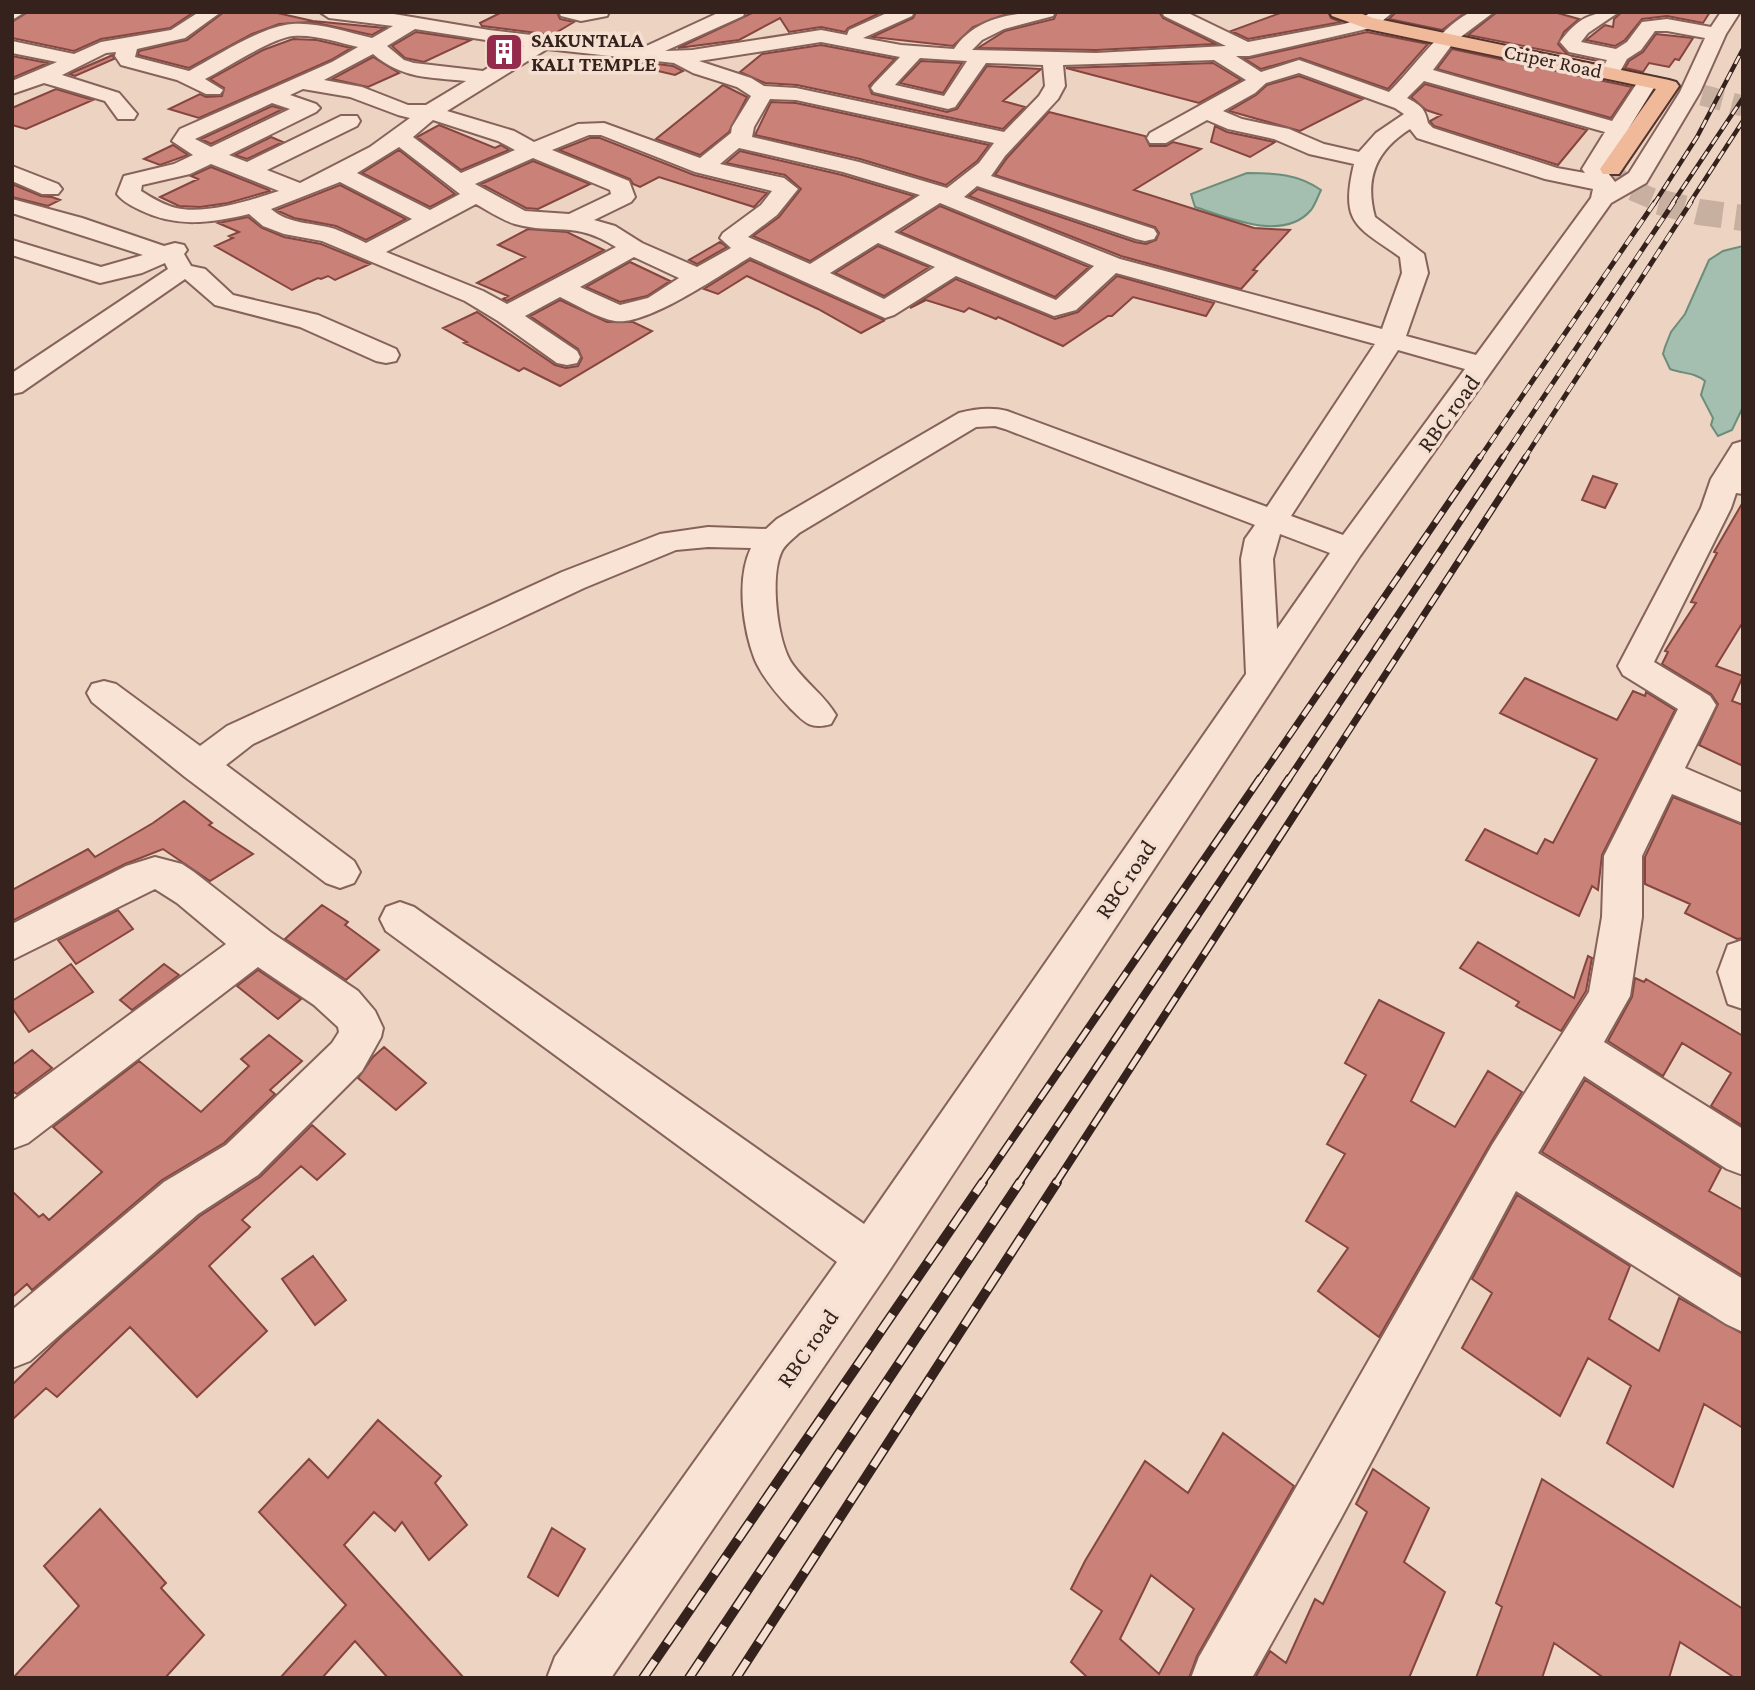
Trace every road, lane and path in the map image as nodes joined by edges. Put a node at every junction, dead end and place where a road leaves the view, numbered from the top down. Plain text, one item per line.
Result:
1 (212, 12) edge
2 (329, 12) edge
3 (568, 12) edge
4 (600, 12) edge
5 (736, 12) edge
6 (905, 12) edge
7 (1046, 12) edge
8 (1171, 12) edge
9 (1339, 12) edge
10 (1485, 12) edge
11 (1609, 12) edge
12 (1690, 12) edge
13 (366, 13) edge
14 (1376, 18) edge
15 (811, 19) dead end
16 (1724, 22) edge
17 (1291, 23) dead end
18 (410, 24) junction
19 (859, 38) junction
20 (1447, 38) junction
21 (1322, 40) junction
22 (544, 42) junction
23 (129, 44) junction
24 (374, 45) junction
25 (12, 47) edge
26 (1249, 50) junction
27 (915, 52) junction
28 (1218, 54) junction
29 (642, 55) junction
30 (970, 56) junction
31 (234, 57) junction
32 (680, 58) junction
33 (1052, 59) junction
34 (75, 60) junction
35 (1614, 64) junction
36 (259, 65) dead end
37 (168, 72) junction
38 (284, 73) dead end
39 (438, 73) junction
40 (43, 76) junction
41 (1407, 76) junction
42 (484, 77) junction
43 (191, 78) junction
44 (1259, 79) junction
45 (306, 82) junction
46 (12, 88) edge
47 (1284, 89) dead end
48 (1677, 89) junction
49 (760, 92) junction
50 (112, 97) junction
51 (263, 101) junction
52 (381, 102) junction
53 (1539, 107) junction
54 (309, 108) junction
55 (1408, 109) junction
56 (430, 112) junction
57 (1206, 112) junction
58 (126, 114) dead end
59 (349, 121) junction
60 (1620, 130) junction
61 (399, 137) junction
62 (1158, 138) dead end
63 (883, 140) dead end
64 (1011, 140) junction
65 (734, 141) junction
66 (533, 150) junction
67 (211, 156) junction
68 (1499, 159) junction
69 (1364, 160) junction
70 (993, 161) junction
71 (703, 167) junction
72 (851, 167) junction
73 (1019, 168) dead end
74 (247, 171) junction
75 (12, 173) edge
76 (339, 173) junction
77 (975, 178) junction
78 (1606, 184) junction
79 (50, 189) dead end
80 (468, 189) junction
81 (300, 191) junction
82 (944, 196) junction
83 (12, 206) edge
84 (254, 206) junction
85 (228, 213) junction
86 (430, 219) junction
87 (572, 221) junction
88 (878, 234) junction
89 (1145, 234) dead end
90 (12, 247) edge
91 (633, 248) junction
92 (748, 248) junction
93 (367, 252) junction
94 (174, 263) junction
95 (1111, 264) junction
96 (954, 266) junction
97 (811, 274) junction
98 (698, 277) junction
99 (560, 287) junction
100 (507, 315) junction
101 (1391, 340) junction
102 (386, 355) dead end
103 (567, 357) dead end
104 (1483, 365) junction
105 (12, 386) edge
106 (1737, 472) edge
107 (1270, 520) junction
108 (773, 539) junction
109 (1349, 549) junction
110 (1263, 674) junction
111 (104, 693) dead end
112 (818, 715) dead end
113 (198, 767) junction
114 (1664, 775) junction
115 (1743, 809) edge
116 (340, 872) dead end
117 (400, 919) dead end
118 (12, 943) edge
119 (257, 944) junction
120 (1743, 957) edge
121 (1743, 991) edge
122 (1576, 1047) junction
123 (12, 1128) edge
124 (1743, 1154) edge
125 (1508, 1160) junction
126 (870, 1257) junction
127 (1743, 1307) edge
128 (12, 1343) edge
129 (576, 1678) edge
130 (1220, 1678) edge

1 - 23 street
2 - 13 street
3 - 4 street
5 - 29 street
6 - 19 street
7 - 30 street
8 - 26 street
9 - 14 main road, Criper Road
10 - 20 street
11 - 35 street
12 - 16 street
13 - 18 street
14 - 20 main road, Criper Road
14 - 21 street
15 - 19 street
16 - 35 street
16 - 48 street
17 - 21 street
18 - 22 street
18 - 24 street
19 - 27 street
19 - 32 street
20 - 35 main road, Criper Road
20 - 41 street
21 - 26 street
22 - 29 street
22 - 42 street
23 - 34 street
23 - 37 street
24 - 31 street
24 - 39 street
24 - 45 street
25 - 34 street
26 - 28 street
27 - 30 street
27 - 30 street
28 - 33 street
28 - 44 street
29 - 32 street
30 - 33 street
31 - 36 street
31 - 43 street
32 - 49 street
33 - 64 street
34 - 40 street
35 - 48 main road, Criper Road
37 - 43 street
37 - 50 street
38 - 45 street
39 - 42 street
39 - 52 street
40 - 46 street
40 - 50 street
41 - 53 street
41 - 55 street
42 - 56 street
43 - 51 street
44 - 47 street
44 - 55 street
44 - 57 street
45 - 51 street
45 - 52 street
48 - 60 street
48 - 78 street
49 - 64 street
49 - 65 street
50 - 58 street
51 - 54 street
51 - 67 street
52 - 56 street
53 - 60 street
53 - 68 street
54 - 59 street
54 - 67 street
55 - 68 street
55 - 69 street
56 - 61 street
56 - 66 street
57 - 62 street
57 - 69 street
59 - 61 street
59 - 74 street
60 - 78 street
61 - 76 street
61 - 80 street
63 - 72 street
64 - 70 street
65 - 71 street
65 - 72 street
66 - 71 street
66 - 80 street
66 - 87 street
67 - 74 street
67 - 85 street
68 - 78 street
69 - 101 street
70 - 73 street
70 - 77 street
71 - 92 street
72 - 82 street
74 - 81 street
75 - 79 street
76 - 81 street
76 - 86 street
77 - 82 street
77 - 89 street
78 - 104 street, RBC road
80 - 86 street
80 - 87 street
81 - 84 street
82 - 88 street
82 - 95 street
83 - 94 street
84 - 85 street
84 - 93 street
85 - 94 street
86 - 93 street
87 - 91 street
88 - 96 street
88 - 97 street
90 - 94 street
91 - 98 street
91 - 99 street
92 - 97 street
92 - 98 street
93 - 100 street
94 - 102 street
94 - 105 street
95 - 96 street
95 - 101 street
96 - 97 street
98 - 99 street
99 - 100 street
100 - 103 street
101 - 104 street
101 - 107 street
104 - 109 street, RBC road
106 - 114 street
107 - 108 street
107 - 109 street
107 - 110 street
108 - 112 street
108 - 113 street
109 - 110 street, RBC road
110 - 126 street, RBC road
111 - 113 street
113 - 116 street
114 - 115 street
114 - 122 street
117 - 126 street
118 - 119 street
119 - 123 street
119 - 128 street
120 - 121 street
122 - 124 street
122 - 125 street
125 - 127 street
125 - 130 street
126 - 129 street, RBC road

